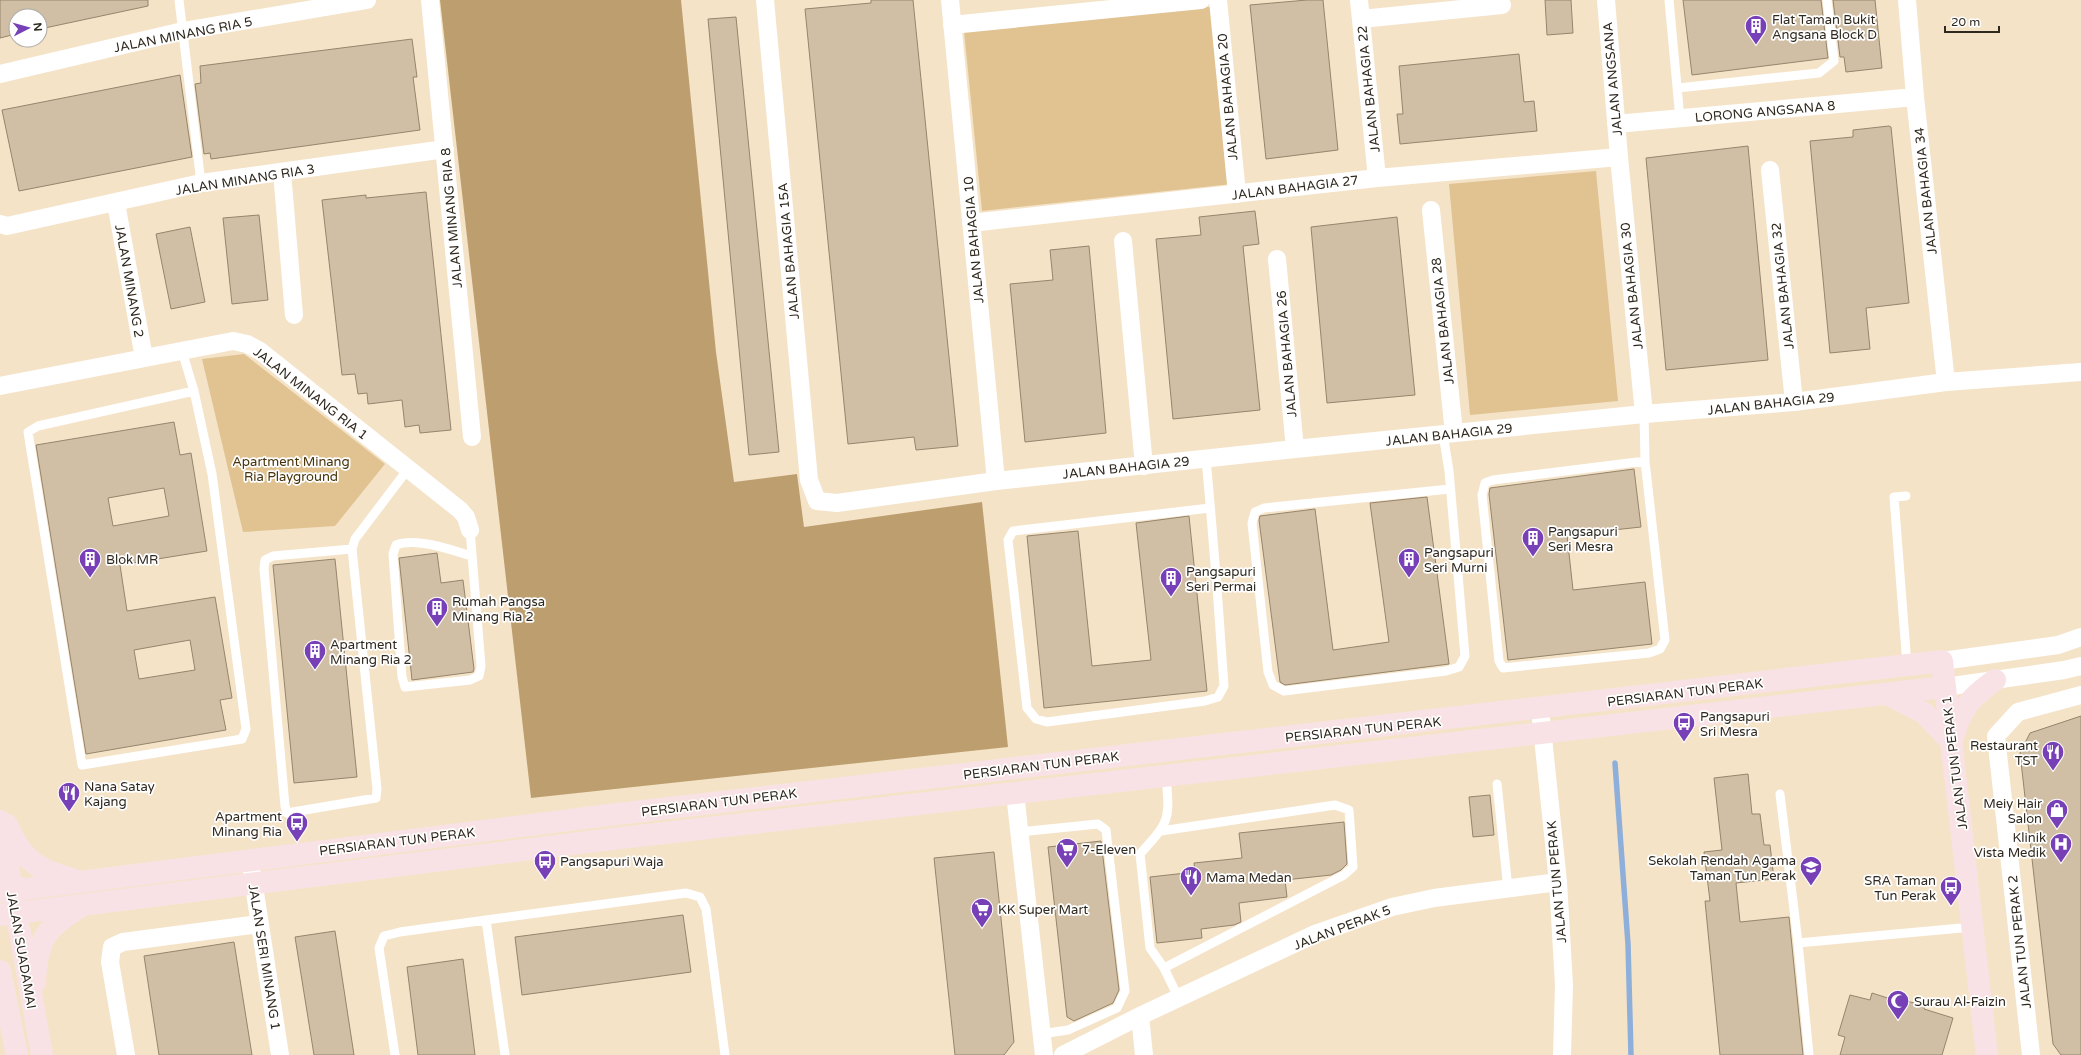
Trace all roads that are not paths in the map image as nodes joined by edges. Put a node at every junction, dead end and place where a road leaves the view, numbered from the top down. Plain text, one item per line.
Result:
1 (179, 0) edge
2 (367, 0) edge
3 (430, 0) edge
4 (765, 0) edge
5 (950, 0) edge
6 (1201, 0) edge
7 (1218, 0) edge
8 (1359, 0) edge
9 (1606, 0) edge
10 (1669, 0) edge
11 (1827, 0) edge
12 (1907, 0) edge
13 (1502, 4) dead end
14 (1088, 5) edge
15 (1361, 19) junction
16 (952, 24) junction
17 (183, 31) junction
18 (0, 74) edge
19 (1678, 88) junction
20 (1915, 97) junction
21 (1680, 119) junction
22 (1616, 124) junction
23 (445, 149) junction
24 (1618, 157) junction
25 (1770, 170) dead end
26 (282, 172) junction
27 (1377, 178) junction
28 (201, 183) junction
29 (1237, 194) junction
30 (116, 203) junction
31 (1430, 210) dead end
32 (971, 223) junction
33 (0, 224) edge
34 (1123, 241) dead end
35 (1277, 259) dead end
36 (294, 315) dead end
37 (182, 351) junction
38 (144, 358) junction
39 (2081, 372) edge
40 (1946, 382) junction
41 (0, 386) edge
42 (194, 391) junction
43 (1794, 402) junction
44 (1644, 414) junction
45 (1448, 433) junction
46 (472, 436) dead end
47 (1295, 449) junction
48 (1206, 459) junction
49 (1645, 462) junction
50 (1144, 466) junction
51 (408, 469) junction
52 (996, 481) junction
53 (1450, 489) junction
54 (1906, 496) dead end
55 (817, 501) joint
56 (1210, 508) junction
57 (470, 530) joint
58 (352, 549) junction
59 (471, 556) junction
60 (2081, 637) edge
61 (1942, 661) junction
62 (1907, 666) junction
63 (2081, 666) edge
64 (1995, 680) junction
65 (1945, 687) junction
66 (1886, 694) junction
67 (2081, 695) edge
68 (1540, 708) junction
69 (1543, 733) junction
70 (1951, 741) junction
71 (1166, 776) junction
72 (1497, 784) dead end
73 (1015, 793) junction
74 (1780, 794) dead end
75 (0, 810) edge
76 (0, 821) edge
77 (1161, 831) junction
78 (1019, 832) junction
79 (250, 860) junction
80 (79, 881) junction
81 (1558, 882) junction
82 (253, 884) junction
83 (1508, 889) junction
84 (6, 892) edge
85 (84, 904) junction
86 (8, 914) edge
87 (486, 920) junction
88 (259, 924) junction
89 (1972, 927) junction
90 (1798, 943) junction
91 (1164, 968) junction
92 (0, 971) edge
93 (1179, 999) junction
94 (33, 1013) junction
95 (1140, 1016) junction
96 (1041, 1034) junction
97 (17, 1055) edge
98 (42, 1055) edge
99 (126, 1055) edge
100 (280, 1055) edge
101 (395, 1055) edge
102 (505, 1055) edge
103 (725, 1055) edge
104 (1044, 1055) edge
105 (1063, 1055) edge
106 (1144, 1055) edge
107 (1562, 1055) edge
108 (1809, 1055) edge
109 (1987, 1055) edge
110 (2031, 1055) edge

1 - 17 lane
2 - 17 street, JALAN MINANG RIA 5
3 - 23 street, JALAN MINANG RIA 8
4 - 55 street, JALAN BAHAGIA 15A
5 - 16 street, JALAN BAHAGIA 10
6 - 14 street
7 - 29 street, JALAN BAHAGIA 20
8 - 15 street, JALAN BAHAGIA 22
9 - 22 street, JALAN ANGSANA
10 - 19 lane
11 - 19 lane
12 - 20 street, JALAN BAHAGIA 34
13 - 15 street
14 - 16 street
15 - 27 street, JALAN BAHAGIA 22
16 - 32 street, JALAN BAHAGIA 10
17 - 18 street, JALAN MINANG RIA 5
17 - 28 lane
19 - 21 lane
20 - 21 street, LORONG ANGSANA 8
20 - 40 street, JALAN BAHAGIA 34
21 - 22 street, LORONG ANGSANA 8
22 - 24 street, JALAN ANGSANA
23 - 26 street, JALAN MINANG RIA 3
23 - 46 street, JALAN MINANG RIA 8
24 - 27 street, JALAN BAHAGIA 27
24 - 44 street, JALAN BAHAGIA 30
25 - 43 street, JALAN BAHAGIA 32
26 - 28 street, JALAN MINANG RIA 3
26 - 36 street
27 - 29 street, JALAN BAHAGIA 27
28 - 30 street, JALAN MINANG RIA 3
29 - 32 street, JALAN BAHAGIA 27
30 - 33 street, JALAN MINANG RIA 3
30 - 38 street, JALAN MINANG 2
31 - 45 street, JALAN BAHAGIA 28
32 - 52 street, JALAN BAHAGIA 10
34 - 50 street
35 - 47 street, JALAN BAHAGIA 26
37 - 38 street, JALAN MINANG RIA 1
37 - 42 lane
37 - 51 street, JALAN MINANG RIA 1
38 - 41 street, JALAN MINANG RIA 1
39 - 40 street, JALAN BAHAGIA 29
40 - 43 street, JALAN BAHAGIA 29
42 - 42 lane
43 - 44 street, JALAN BAHAGIA 29
44 - 45 street, JALAN BAHAGIA 29
44 - 49 lane
45 - 47 street, JALAN BAHAGIA 29
45 - 53 lane
47 - 48 street, JALAN BAHAGIA 29
48 - 50 street, JALAN BAHAGIA 29
48 - 56 lane
49 - 49 lane
50 - 52 street, JALAN BAHAGIA 29
51 - 57 street, JALAN MINANG RIA 1
51 - 58 lane
52 - 55 street, JALAN BAHAGIA 29
53 - 53 lane
54 - 62 lane
56 - 56 lane
57 - 59 lane
58 - 58 lane
59 - 59 lane
60 - 61 street, PERSIARAN TUN PERAK
61 - 62 street, PERSIARAN TUN PERAK
61 - 65 street, JALAN TUN PERAK 1
62 - 68 street, PERSIARAN TUN PERAK
63 - 64 street, PERSIARAN TUN PERAK
64 - 65 street, PERSIARAN TUN PERAK
64 - 70 street
65 - 66 street, PERSIARAN TUN PERAK
65 - 70 street, JALAN TUN PERAK 1
66 - 69 street, PERSIARAN TUN PERAK
66 - 70 street
67 - 110 street, JALAN TUN PERAK 2
68 - 69 street, JALAN TUN PERAK
68 - 79 street, PERSIARAN TUN PERAK
69 - 71 street, PERSIARAN TUN PERAK
69 - 81 street, JALAN TUN PERAK
70 - 89 street, JALAN TUN PERAK 1
71 - 73 street, PERSIARAN TUN PERAK
71 - 77 lane
72 - 83 lane
73 - 78 street
73 - 82 street, PERSIARAN TUN PERAK
74 - 90 lane
75 - 80 street
76 - 84 street, JALAN SUADAMAI
77 - 91 lane
77 - 91 lane
78 - 96 street
78 - 96 lane
79 - 80 street, PERSIARAN TUN PERAK
79 - 82 street, JALAN SERI MINANG 1
80 - 84 street, PERSIARAN TUN PERAK
81 - 83 street, JALAN PERAK 5
81 - 107 street, JALAN TUN PERAK
82 - 85 street, PERSIARAN TUN PERAK
82 - 88 street, JALAN SERI MINANG 1
83 - 93 street, JALAN PERAK 5
84 - 86 street, JALAN SUADAMAI
85 - 86 street, PERSIARAN TUN PERAK
85 - 94 street
86 - 94 street, JALAN SUADAMAI
87 - 101 lane
87 - 102 lane
87 - 103 lane
88 - 99 street
88 - 100 street, JALAN SERI MINANG 1
89 - 90 lane
89 - 109 street, JALAN TUN PERAK 1
90 - 108 lane
91 - 93 lane
92 - 97 street, JALAN SUADAMAI
93 - 95 street, JALAN PERAK 5
94 - 98 street, JALAN SUADAMAI
95 - 105 street, JALAN PERAK 5
95 - 106 street
96 - 104 street

